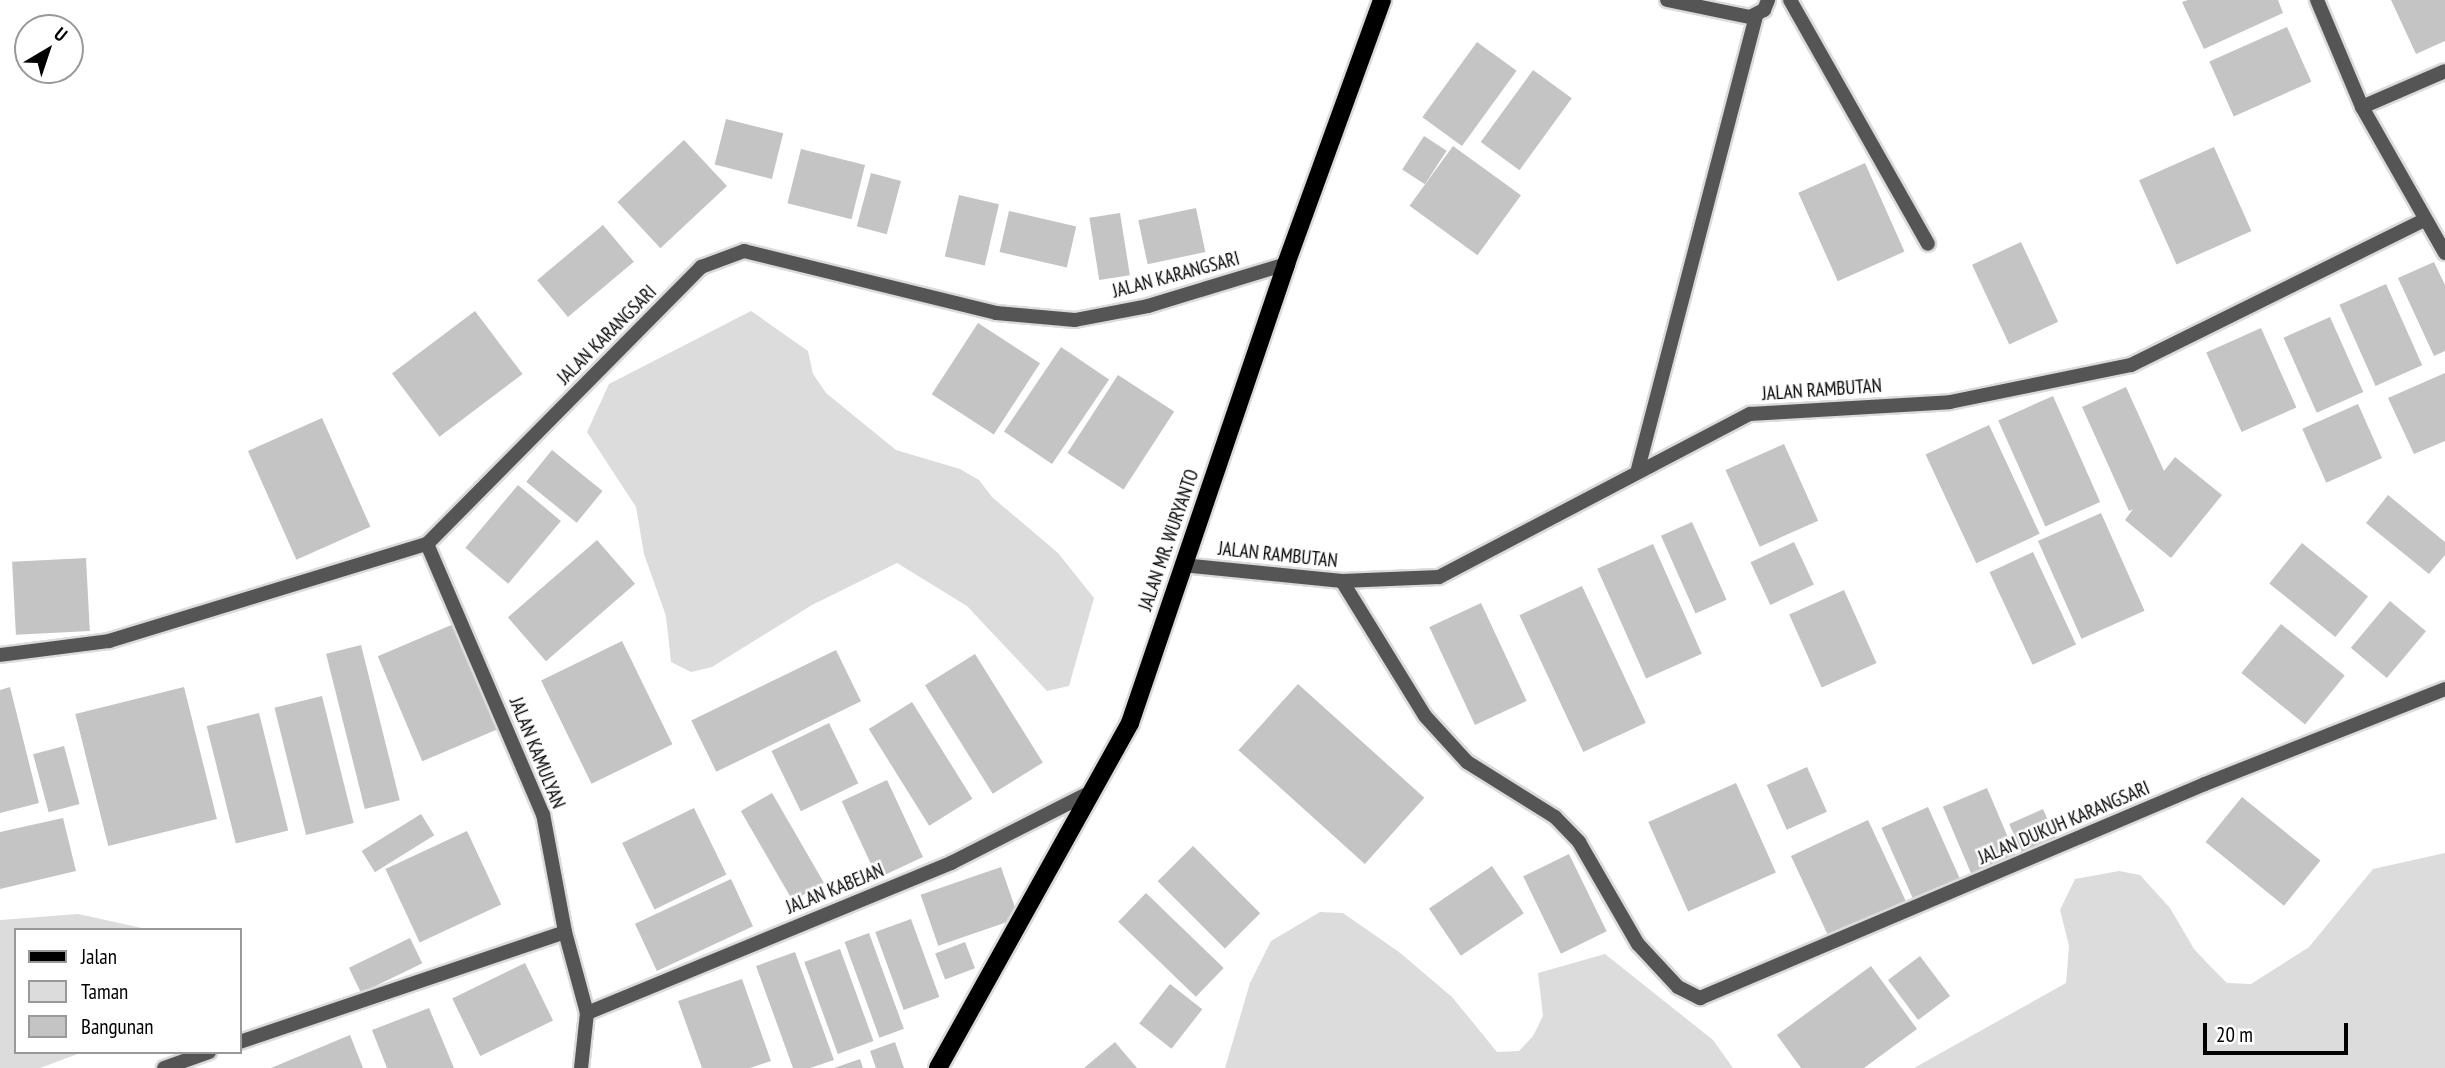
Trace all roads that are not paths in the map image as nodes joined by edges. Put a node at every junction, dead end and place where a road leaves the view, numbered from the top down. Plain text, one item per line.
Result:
1 (1382, 0) edge
2 (1667, 0) edge
3 (1768, 0) edge
4 (1790, 0) edge
5 (2317, 0) edge
6 (1756, 15) junction
7 (2445, 71) edge
8 (2362, 107) junction
9 (2425, 220) junction
10 (1928, 244) dead end
11 (2445, 253) edge
12 (1286, 264) junction
13 (1638, 469) junction
14 (428, 544) junction
15 (1182, 565) junction
16 (1342, 581) junction
17 (0, 656) edge
18 (2445, 689) edge
19 (1094, 791) junction
20 (565, 932) junction
21 (587, 1013) junction
22 (242, 1041) edge
23 (203, 1054) edge
24 (164, 1068) edge
25 (580, 1068) edge
26 (938, 1068) edge

1 - 12 main road, JALAN MR. WURYANTO
2 - 6 street
3 - 6 street
4 - 10 street
5 - 8 street
6 - 13 street
7 - 8 street
8 - 9 street
9 - 11 street
9 - 13 street, JALAN RAMBUTAN
12 - 14 street, JALAN KARANGSARI
12 - 15 main road, JALAN MR. WURYANTO
13 - 16 street, JALAN RAMBUTAN
14 - 17 street, JALAN KARANGSARI
14 - 20 street, JALAN KAMULYAN
15 - 16 street, JALAN RAMBUTAN
15 - 19 main road, JALAN MR. WURYANTO
16 - 18 street, JALAN DUKUH KARANGSARI
19 - 21 street, JALAN KABEJAN
19 - 26 main road, JALAN MR. WURYANTO
20 - 21 street, JALAN KAMULYAN
20 - 22 street
21 - 25 street, JALAN KAMULYAN
23 - 24 street

